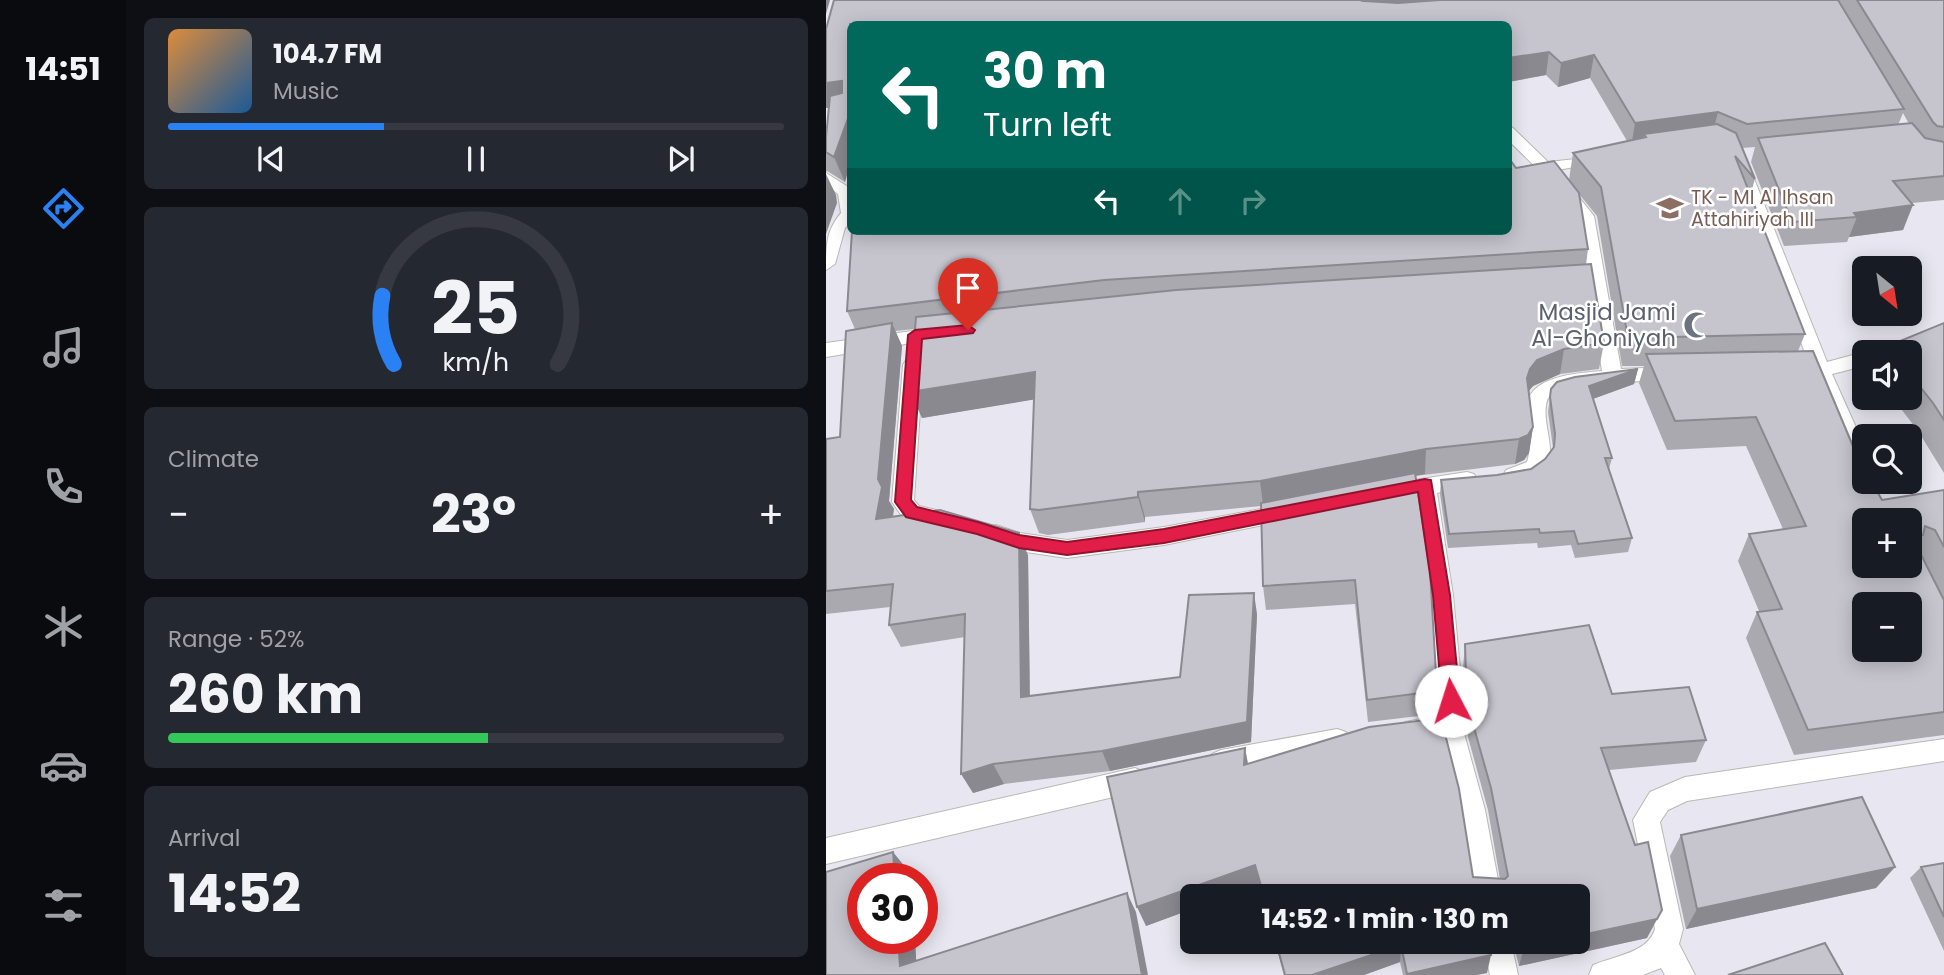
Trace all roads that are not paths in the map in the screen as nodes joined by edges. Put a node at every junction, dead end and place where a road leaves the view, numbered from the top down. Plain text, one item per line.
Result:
1 (1512, 135) edge
2 (1740, 154) edge
3 (1609, 158) edge
4 (1545, 167) junction
5 (826, 178) edge
6 (841, 220) edge
7 (826, 264) edge
8 (955, 331) edge
9 (915, 335) junction
10 (826, 350) edge
11 (1852, 362) edge
12 (1821, 370) junction
13 (1779, 371) edge
14 (1696, 373) edge
15 (1612, 376) junction
16 (1852, 441) edge
17 (1425, 485) junction
18 (1370, 495) edge
19 (1315, 506) edge
20 (1450, 726) junction
21 (1944, 750) edge
22 (1196, 767) edge
23 (1162, 774) edge
24 (826, 851) edge
25 (1485, 884) edge
26 (1664, 946) junction
27 (1500, 954) edge
28 (1504, 975) edge
29 (1603, 975) edge
30 (1681, 975) edge

1 - 4 street
2 - 12 street
3 - 4 street
4 - 15 street
5 - 6 street
6 - 7 street
8 - 9 street
9 - 10 street
9 - 19 street
11 - 12 street
12 - 13 street
12 - 16 street
14 - 15 street
15 - 17 street
17 - 18 street
17 - 20 street
20 - 22 street
20 - 25 street
21 - 26 street
23 - 24 street
26 - 29 street
26 - 30 street
27 - 28 street

